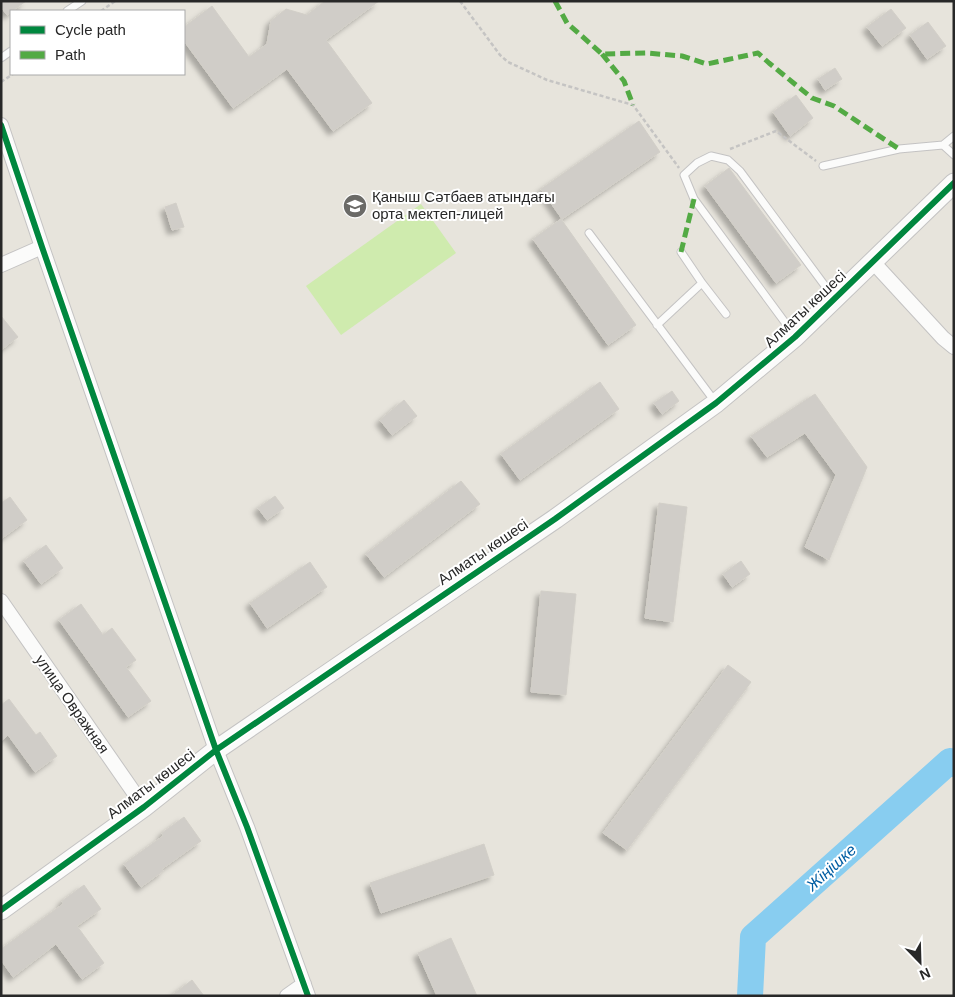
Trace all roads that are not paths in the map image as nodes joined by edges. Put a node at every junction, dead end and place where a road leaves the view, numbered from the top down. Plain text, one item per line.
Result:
1 (82, 1) edge
2 (68, 10) edge
3 (1, 125) edge
4 (954, 136) edge
5 (943, 145) junction
6 (954, 155) edge
7 (823, 166) road end
8 (954, 183) edge
9 (590, 233) dead end
10 (42, 247) junction
11 (681, 252) dead end
12 (873, 262) junction
13 (1, 265) edge
14 (702, 283) junction
15 (835, 300) junction
16 (726, 314) dead end
17 (657, 325) junction
18 (796, 337) junction
19 (954, 347) edge
20 (716, 403) junction
21 (1, 601) edge
22 (216, 750) junction
23 (144, 807) junction
24 (1, 910) edge
25 (306, 990) edge
26 (287, 996) edge

1 - 2 lane
3 - 10 street
4 - 5 lane
5 - 6 lane
5 - 7 lane
8 - 12 street, Алматы көшесі
9 - 17 lane
10 - 13 street
10 - 22 street
11 - 14 lane
12 - 15 street, Алматы көшесі
12 - 19 street
14 - 16 lane
14 - 17 lane
15 - 18 street, Алматы көшесі
15 - 18 lane
17 - 20 lane
18 - 20 street, Алматы көшесі
20 - 22 street, Алматы көшесі
21 - 23 street, улица Овражная
22 - 23 street, Алматы көшесі
22 - 25 street
23 - 24 street, Алматы көшесі
25 - 26 street

